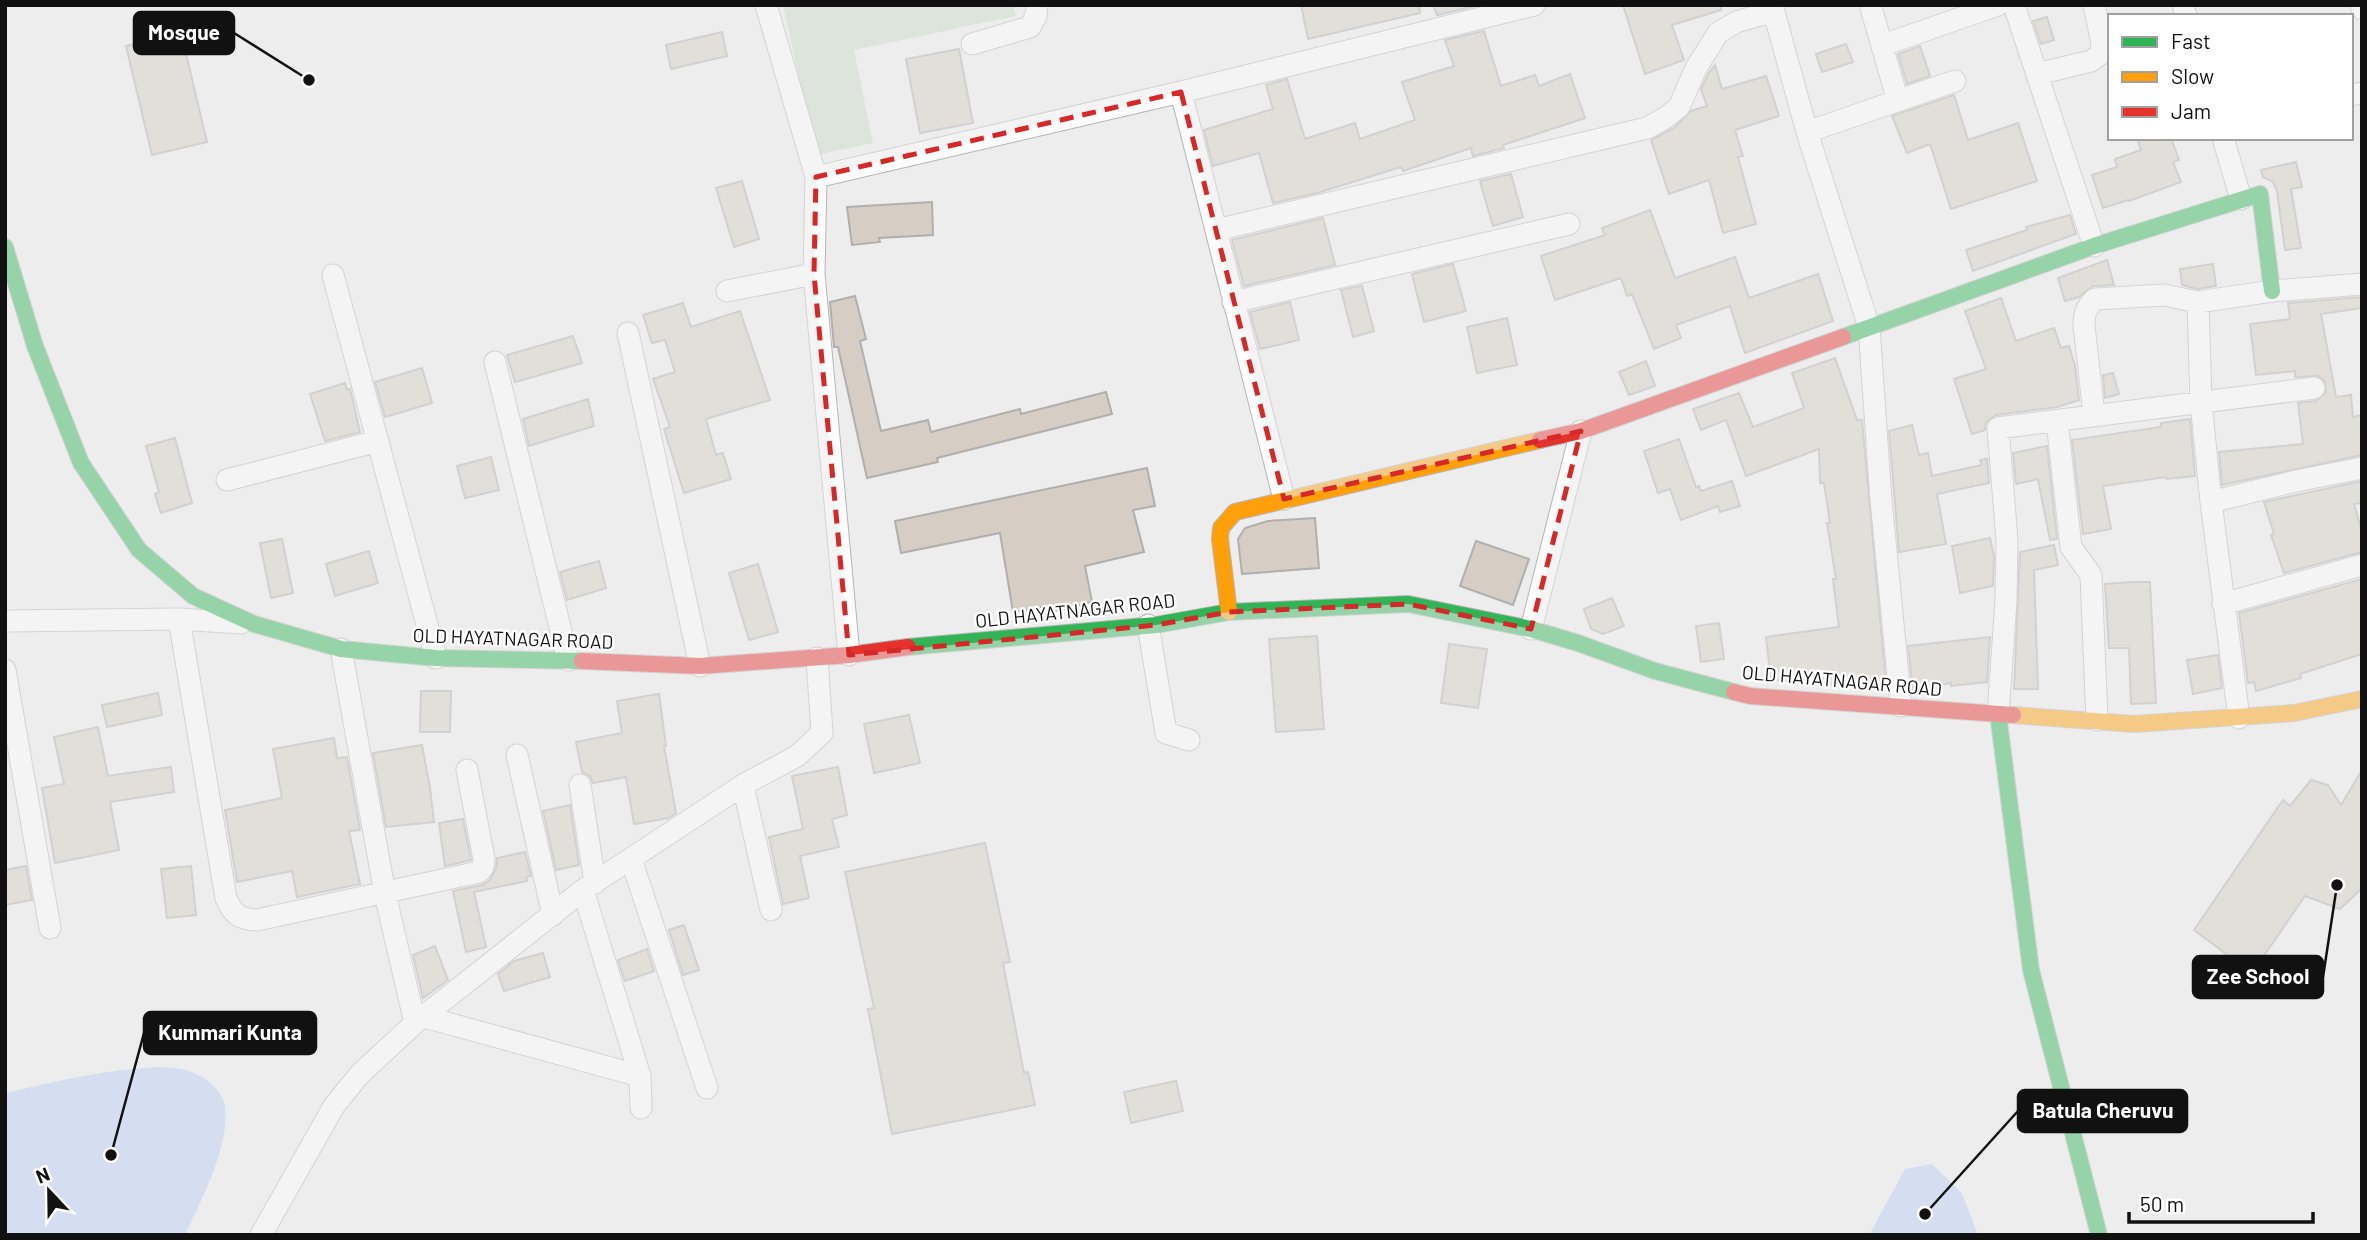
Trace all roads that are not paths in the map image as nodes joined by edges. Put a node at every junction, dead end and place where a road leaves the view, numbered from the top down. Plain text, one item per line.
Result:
1 (766, 5) edge
2 (1037, 5) edge
3 (1534, 5) edge
4 (1998, 5) edge
5 (2014, 5) edge
6 (2094, 5) edge
7 (1773, 8) edge
8 (1871, 8) dead end
9 (972, 44) dead end
10 (1883, 45) junction
11 (2037, 74) junction
12 (1955, 81) dead end
13 (1181, 92) junction
14 (1898, 101) junction
15 (1807, 132) junction
16 (2224, 140) edge
17 (816, 177) junction
18 (2241, 199) junction
19 (1569, 224) dead end
20 (1216, 230) junction
21 (2094, 246) junction
22 (5, 247) edge
23 (814, 274) junction
24 (333, 275) dead end
25 (2362, 284) edge
26 (2272, 290) junction
27 (727, 291) dead end
28 (1233, 302) junction
29 (2198, 302) junction
30 (1870, 327) junction
31 (628, 333) dead end
32 (495, 362) dead end
33 (2314, 388) dead end
34 (2202, 402) junction
35 (2094, 414) junction
36 (2057, 421) junction
37 (1581, 431) junction
38 (378, 441) junction
39 (2362, 468) edge
40 (227, 480) dead end
41 (1284, 499) junction
42 (2211, 502) junction
43 (2362, 565) edge
44 (2222, 604) junction
45 (1229, 612) junction
46 (179, 619) junction
47 (5, 621) edge
48 (254, 624) junction
49 (1149, 625) junction
50 (1531, 629) junction
51 (341, 649) junction
52 (849, 655) junction
53 (436, 658) junction
54 (817, 658) junction
55 (568, 660) junction
56 (701, 666) junction
57 (5, 670) edge
58 (2362, 699) edge
59 (1901, 706) junction
60 (1998, 714) junction
61 (2239, 719) junction
62 (2097, 720) junction
63 (1189, 740) dead end
64 (517, 755) dead end
65 (467, 769) dead end
66 (580, 785) dead end
67 (743, 785) junction
68 (631, 859) junction
69 (589, 886) junction
70 (385, 894) junction
71 (771, 910) dead end
72 (553, 915) junction
73 (50, 928) dead end
74 (420, 1020) junction
75 (639, 1076) junction
76 (707, 1087) dead end
77 (641, 1108) dead end
78 (261, 1235) edge
79 (2099, 1235) edge

1 - 17 street
2 - 9 street
3 - 13 street
4 - 10 street
5 - 11 street
6 - 11 street
7 - 15 street
7 - 20 street
8 - 10 street
10 - 14 street
11 - 21 street
12 - 14 street
13 - 17 street
13 - 20 street
14 - 15 street
15 - 30 street
16 - 18 street
17 - 23 street
18 - 21 street
18 - 26 street
19 - 28 street
20 - 28 street
21 - 30 street
22 - 48 street, OLD HAYATNAGAR ROAD
23 - 27 street
23 - 52 street
24 - 38 street
25 - 26 street
26 - 29 street
28 - 41 street
29 - 34 street
29 - 35 street
30 - 37 street
30 - 59 street
31 - 56 street
32 - 55 street
33 - 34 street
34 - 35 street
34 - 42 street
35 - 36 street
36 - 60 street
36 - 62 street
37 - 41 street
37 - 50 street
38 - 40 street
38 - 53 street
39 - 42 street
41 - 45 street
42 - 44 street
43 - 44 street
44 - 61 street
45 - 49 street, OLD HAYATNAGAR ROAD
45 - 50 street, OLD HAYATNAGAR ROAD
46 - 47 street
46 - 48 street
46 - 70 street
48 - 51 street, OLD HAYATNAGAR ROAD
49 - 52 street, OLD HAYATNAGAR ROAD
49 - 63 street
50 - 59 street, OLD HAYATNAGAR ROAD
51 - 53 street, OLD HAYATNAGAR ROAD
51 - 70 street
52 - 54 street, OLD HAYATNAGAR ROAD
53 - 55 street, OLD HAYATNAGAR ROAD
54 - 56 street, OLD HAYATNAGAR ROAD
54 - 67 street
55 - 56 street, OLD HAYATNAGAR ROAD
57 - 73 street
58 - 61 street, OLD HAYATNAGAR ROAD
59 - 60 street, OLD HAYATNAGAR ROAD
60 - 62 street, OLD HAYATNAGAR ROAD
60 - 79 street
61 - 62 street, OLD HAYATNAGAR ROAD
64 - 72 street
65 - 70 street
66 - 69 street
67 - 68 street
67 - 71 street
68 - 69 street
68 - 76 street
69 - 72 street
69 - 75 street
70 - 74 street
72 - 74 street
74 - 75 street
74 - 78 street
75 - 77 street

